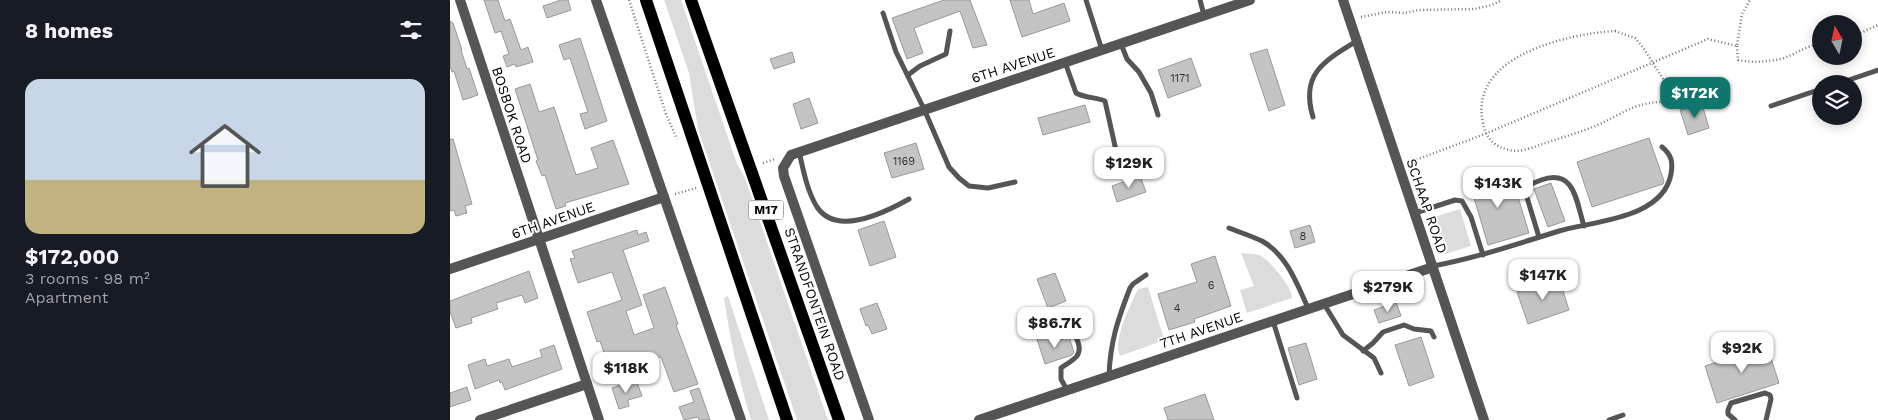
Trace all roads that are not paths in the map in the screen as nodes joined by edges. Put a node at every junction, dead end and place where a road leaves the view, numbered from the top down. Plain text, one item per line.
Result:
1 (460, 0) edge
2 (596, 0) edge
3 (646, 0) edge
4 (691, 0) edge
5 (1086, 0) edge
6 (1200, 0) edge
7 (1250, 0) edge
8 (1343, 0) edge
9 (883, 13) dead end
10 (1204, 16) junction
11 (950, 31) dead end
12 (1357, 41) junction
13 (1121, 43) junction
14 (1102, 50) junction
15 (1065, 62) junction
16 (1878, 70) edge
17 (908, 75) junction
18 (1862, 75) edge
19 (1812, 92) edge
20 (1771, 106) dead end
21 (924, 109) junction
22 (1158, 115) dead end
23 (1313, 117) dead end
24 (1662, 147) dead end
25 (798, 151) junction
26 (1124, 158) dead end
27 (1015, 182) dead end
28 (664, 197) junction
29 (910, 199) dead end
30 (1415, 212) junction
31 (1584, 226) junction
32 (1228, 228) dead end
33 (1539, 237) junction
34 (538, 240) junction
35 (1483, 255) junction
36 (1433, 266) junction
37 (450, 269) edge
38 (1146, 275) dead end
39 (1324, 303) junction
40 (1308, 308) junction
41 (1060, 318) dead end
42 (1272, 320) junction
43 (1434, 337) dead end
44 (1363, 351) junction
45 (1381, 373) dead end
46 (1109, 376) junction
47 (586, 384) junction
48 (1067, 390) junction
49 (1297, 398) dead end
50 (1623, 415) dead end
51 (480, 420) edge
52 (599, 420) edge
53 (741, 420) edge
54 (787, 420) edge
55 (839, 420) edge
56 (869, 420) edge
57 (979, 420) edge
58 (1484, 420) edge
59 (1609, 420) edge
60 (1736, 420) edge
61 (1766, 420) edge

1 - 34 street, BOSBOK ROAD
2 - 28 street
3 - 54 main road
4 - 55 main road, STRANDFONTEIN ROAD / M17
5 - 14 lane
6 - 10 lane
7 - 10 street, 6TH AVENUE
8 - 12 street, SCHAAP ROAD
9 - 17 lane
10 - 13 street, 6TH AVENUE
11 - 17 lane
12 - 23 lane
12 - 30 street, SCHAAP ROAD
13 - 14 street, 6TH AVENUE
13 - 22 lane
14 - 15 street, 6TH AVENUE
15 - 21 street, 6TH AVENUE
15 - 26 lane
16 - 18 lane
17 - 21 lane
19 - 20 lane
21 - 25 street, 6TH AVENUE
21 - 27 lane
24 - 31 lane
25 - 29 lane
25 - 56 street, 6TH AVENUE
28 - 34 street, 6TH AVENUE
28 - 53 street
30 - 35 lane
30 - 36 street, SCHAAP ROAD
31 - 33 lane
31 - 33 lane
32 - 40 lane
33 - 35 lane
34 - 37 street, 6TH AVENUE
34 - 47 street, BOSBOK ROAD
35 - 36 lane
36 - 39 street, 7TH AVENUE
36 - 58 street, SCHAAP ROAD
38 - 46 lane
39 - 40 street, 7TH AVENUE
39 - 44 lane
40 - 42 street, 7TH AVENUE
41 - 48 lane
42 - 46 street, 7TH AVENUE
42 - 49 lane
43 - 44 lane
44 - 45 lane
46 - 48 street, 7TH AVENUE
47 - 51 street
47 - 52 street, BOSBOK ROAD
48 - 57 street, 7TH AVENUE
50 - 59 lane
60 - 61 lane

